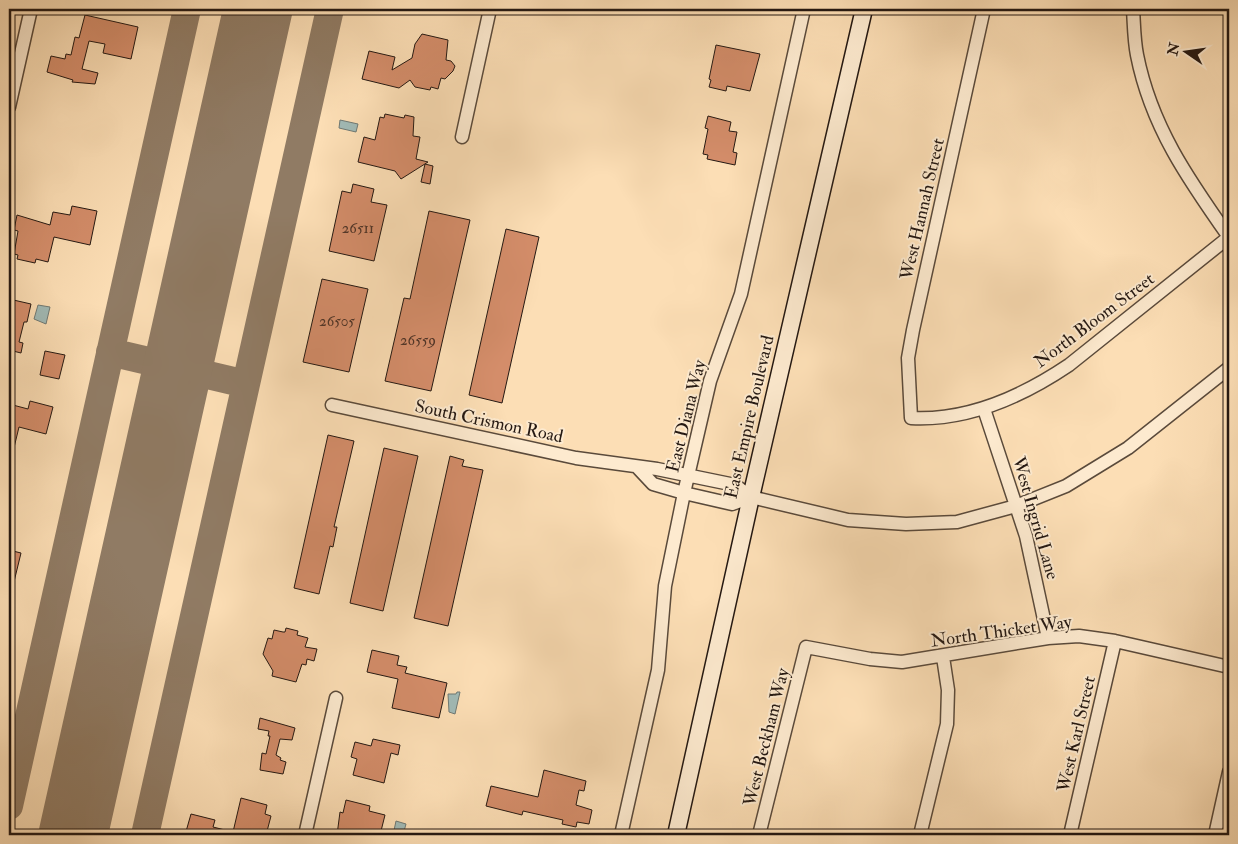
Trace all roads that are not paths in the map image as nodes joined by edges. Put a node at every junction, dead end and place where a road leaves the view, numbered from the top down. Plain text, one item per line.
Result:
1 (30, 9) edge
2 (490, 9) edge
3 (804, 9) edge
4 (864, 9) edge
5 (984, 9) edge
6 (1133, 9) edge
7 (9, 107) edge
8 (462, 137) dead end
9 (1229, 238) edge
10 (1229, 368) edge
11 (332, 405) dead end
12 (984, 409) junction
13 (911, 418) joint
14 (638, 468) junction
15 (688, 476) junction
16 (684, 493) junction
17 (751, 497) junction
18 (1016, 506) junction
19 (1048, 638) junction
20 (1115, 642) junction
21 (806, 647) joint
22 (943, 657) junction
23 (1229, 667) edge
24 (336, 698) dead end
25 (1229, 772) edge
26 (305, 835) edge
27 (621, 835) edge
28 (676, 835) edge
29 (759, 835) edge
30 (920, 835) edge
31 (1070, 835) edge
32 (1215, 835) edge

1 - 7 street
2 - 8 street
3 - 15 street, East Diana Way
4 - 17 street, East Empire Boulevard
5 - 13 street, West Hannah Street
6 - 9 street
9 - 12 street, North Bloom Street
10 - 18 street
11 - 14 street, South Crismon Road
12 - 13 street, North Bloom Street
12 - 18 street, West Ingrid Lane
14 - 15 street, South Crismon Road
14 - 16 street
15 - 16 street, East Diana Way
15 - 17 street, South Crismon Road
16 - 17 street
16 - 27 street, East Diana Way
17 - 18 street
17 - 28 street, East Empire Boulevard
18 - 19 street, West Ingrid Lane
19 - 20 street, North Thicket Way
19 - 22 street, North Thicket Way
20 - 23 street, North Thicket Way
20 - 31 street, West Karl Street
21 - 22 street, North Thicket Way
21 - 29 street, West Beckham Way
22 - 30 street
24 - 26 street
25 - 32 street

